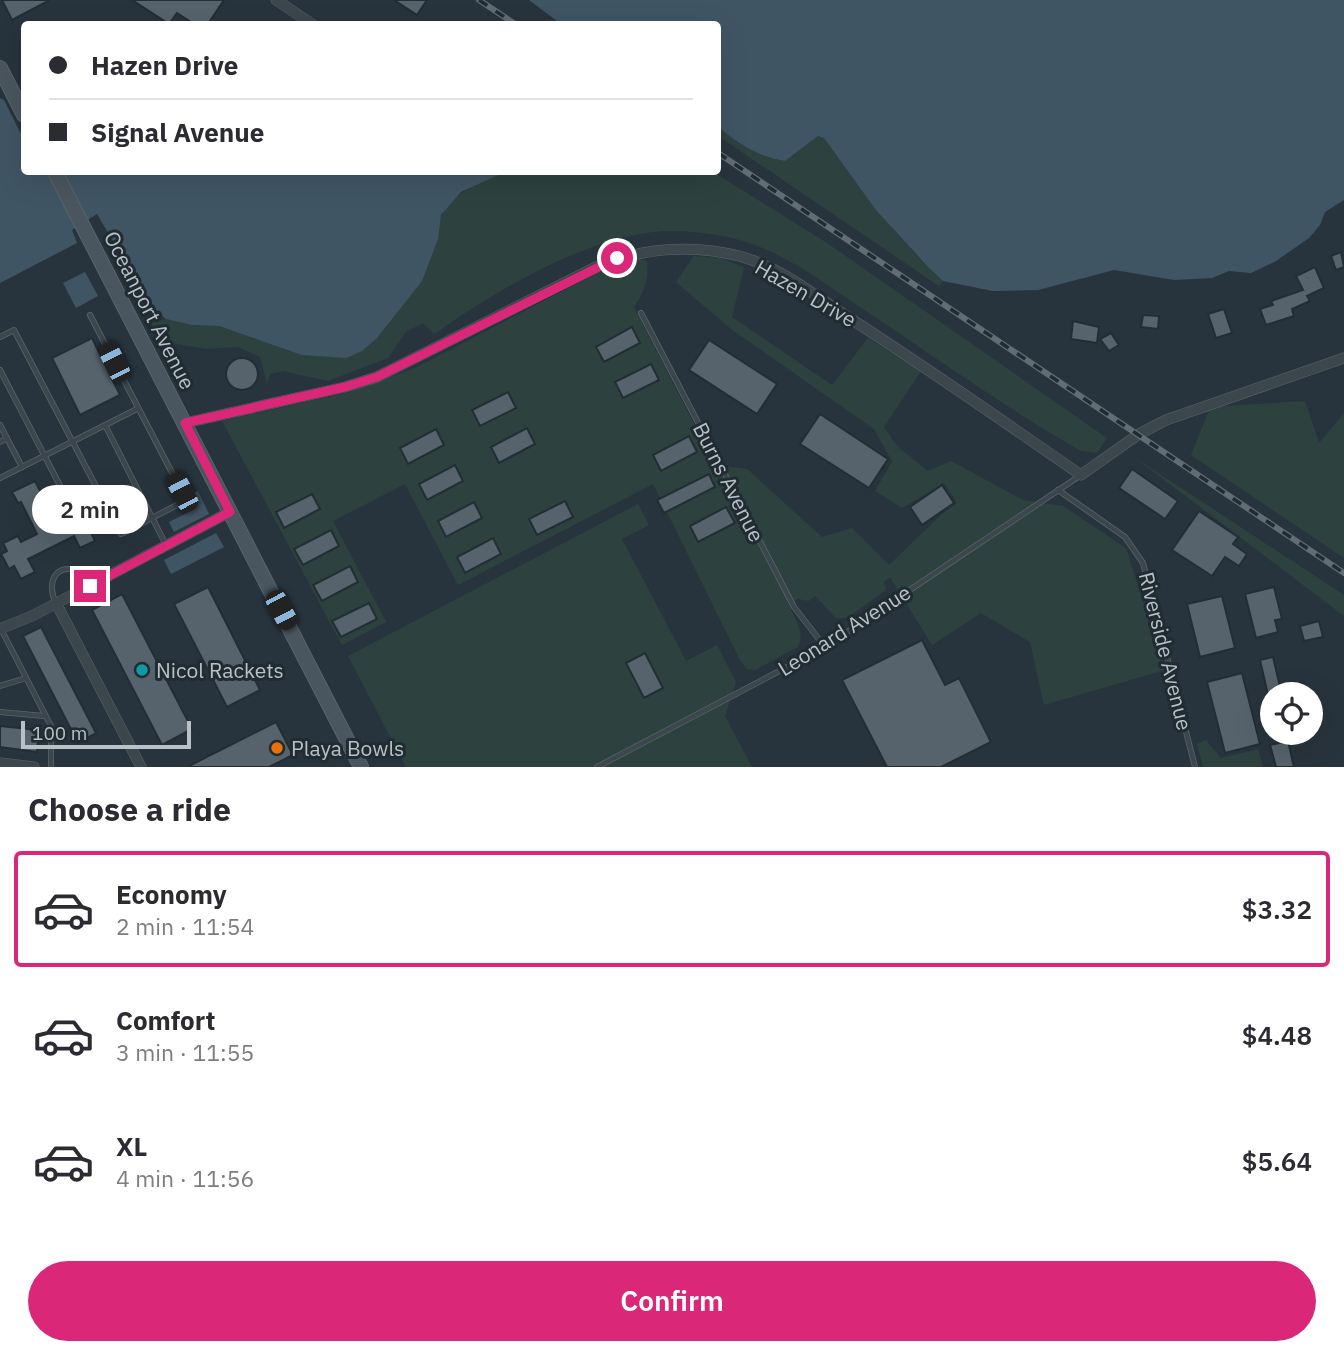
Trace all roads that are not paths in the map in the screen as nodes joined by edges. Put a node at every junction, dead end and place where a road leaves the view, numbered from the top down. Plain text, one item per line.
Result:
1 (275, 0) edge
2 (307, 21) edge
3 (0, 68) edge
4 (21, 109) edge
5 (57, 175) edge
6 (641, 313) dead end
7 (90, 315) dead end
8 (0, 337) edge
9 (1344, 358) edge
10 (0, 370) edge
11 (138, 409) junction
12 (185, 423) junction
13 (0, 425) edge
14 (105, 425) junction
15 (7, 438) junction
16 (0, 442) edge
17 (72, 442) junction
18 (44, 456) junction
19 (22, 467) junction
20 (1081, 475) junction
21 (0, 478) edge
22 (1059, 490) junction
23 (68, 501) dead end
24 (230, 512) junction
25 (152, 517) junction
26 (167, 545) junction
27 (90, 586) junction
28 (56, 603) junction
29 (1, 629) edge
30 (825, 647) junction
31 (26, 678) junction
32 (0, 687) edge
33 (0, 712) edge
34 (45, 716) junction
35 (0, 763) edge
36 (34, 767) edge
37 (51, 767) edge
38 (141, 767) edge
39 (361, 767) edge
40 (597, 767) edge
41 (1195, 767) edge

1 - 2 street
3 - 4 main road
5 - 12 main road, Oceanport Avenue
6 - 30 lane, Burns Avenue
7 - 11 lane
8 - 17 lane
9 - 20 street
10 - 18 lane
11 - 14 lane
11 - 25 lane
12 - 20 street, Hazen Drive
12 - 24 main road, Oceanport Avenue
13 - 15 lane
14 - 17 lane
14 - 25 lane
15 - 16 lane
15 - 19 lane
17 - 18 lane
17 - 25 lane
18 - 19 lane
18 - 23 lane
19 - 21 lane
20 - 22 lane, Leonard Avenue
22 - 30 lane, Leonard Avenue
22 - 41 lane, Riverside Avenue
24 - 26 street
24 - 39 main road, Oceanport Avenue
25 - 26 lane
26 - 27 street
27 - 28 street
27 - 28 lane
28 - 29 street
28 - 38 street
29 - 31 lane
30 - 40 lane, Leonard Avenue
31 - 32 lane
31 - 34 lane
33 - 34 lane
34 - 37 lane
35 - 36 street

